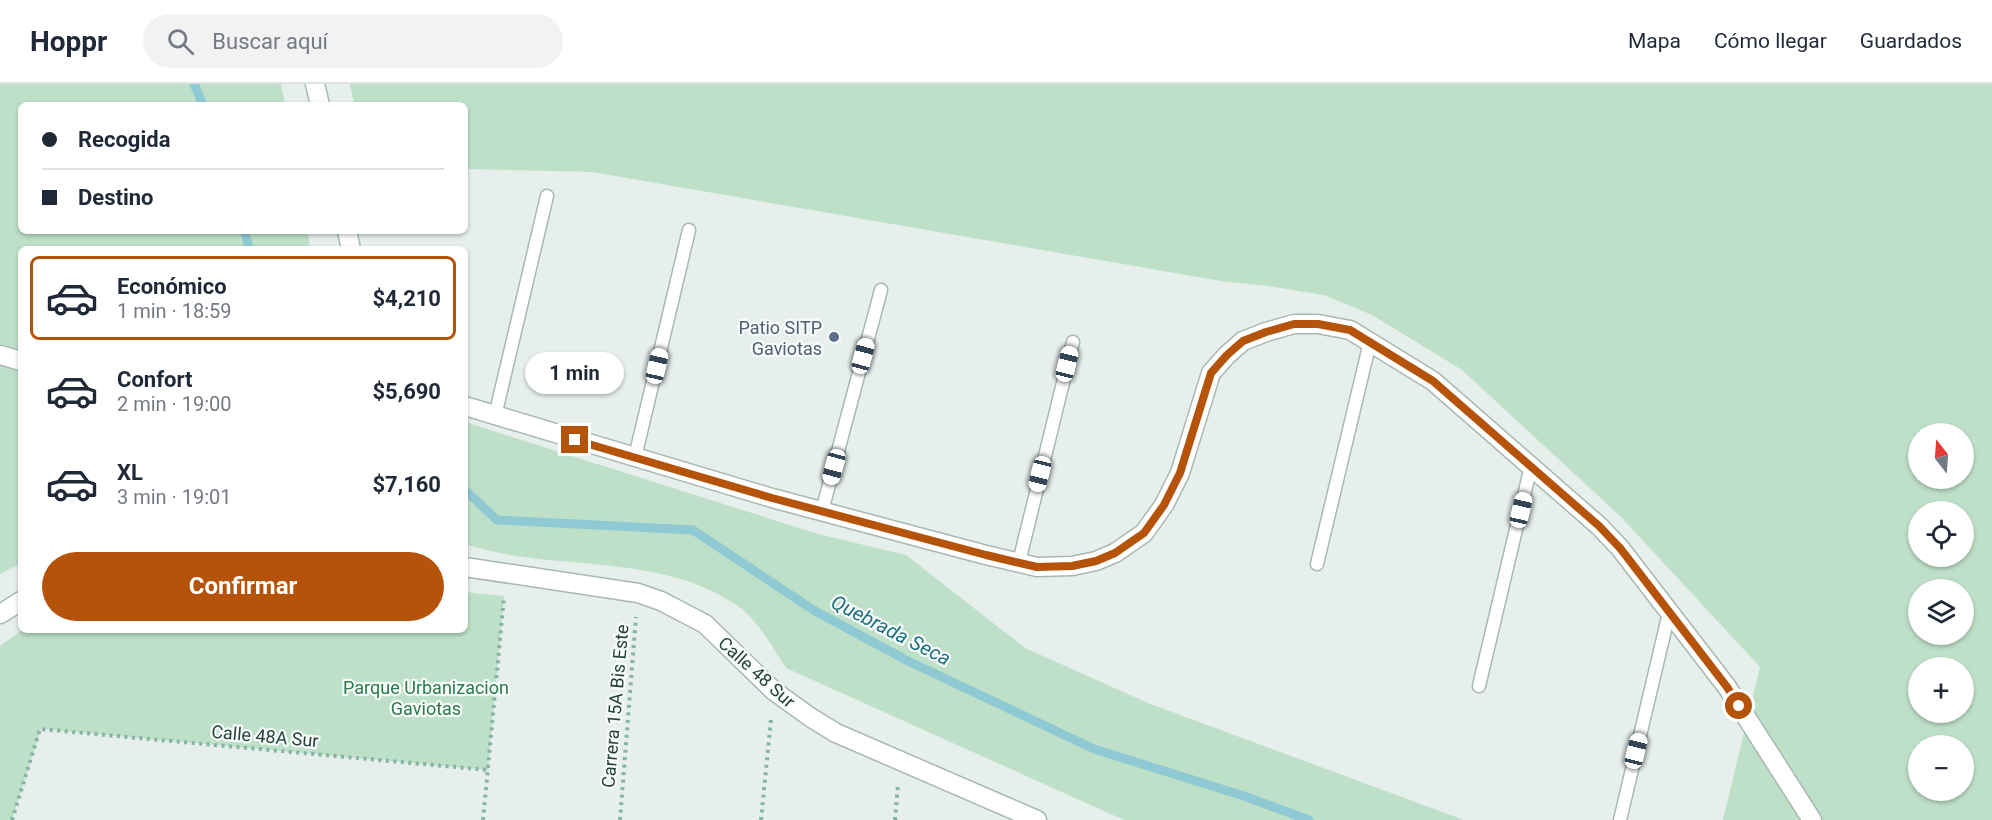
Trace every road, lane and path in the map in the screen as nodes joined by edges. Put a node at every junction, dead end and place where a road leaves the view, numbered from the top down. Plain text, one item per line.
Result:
1 (315, 84) edge
2 (319, 102) edge
3 (547, 196) dead end
4 (689, 230) dead end
5 (881, 290) dead end
6 (1073, 342) dead end
7 (1370, 342) junction
8 (0, 356) edge
9 (18, 360) edge
10 (468, 407) edge
11 (495, 416) junction
12 (635, 457) junction
13 (1531, 466) junction
14 (822, 511) junction
15 (1019, 562) junction
16 (1317, 564) dead end
17 (468, 568) edge
18 (506, 574) junction
19 (638, 593) junction
20 (18, 603) edge
21 (1670, 613) junction
22 (0, 614) edge
23 (1479, 686) dead end
24 (774, 691) junction
25 (901, 761) junction
26 (488, 770) junction
27 (12, 820) edge
28 (483, 820) edge
29 (620, 820) edge
30 (761, 820) edge
31 (895, 820) edge
32 (1037, 820) edge
33 (1620, 820) edge
34 (1812, 820) edge

1 - 2 street
3 - 11 lane
4 - 12 lane
5 - 14 lane
6 - 15 lane
7 - 13 street
7 - 15 street
7 - 16 lane
8 - 9 street
10 - 11 street
11 - 12 street
12 - 14 street
13 - 21 street
13 - 23 lane
14 - 15 street
17 - 18 street, Calle 48 Sur
18 - 19 street, Calle 48 Sur
18 - 26 path
19 - 24 street, Calle 48 Sur
19 - 29 path, Carrera 15A Bis Este
20 - 22 street
21 - 33 lane
21 - 34 street
24 - 25 street, Calle 48 Sur
24 - 30 path
25 - 31 path
25 - 32 street, Calle 48 Sur
26 - 27 path, Calle 48A Sur
26 - 28 path

